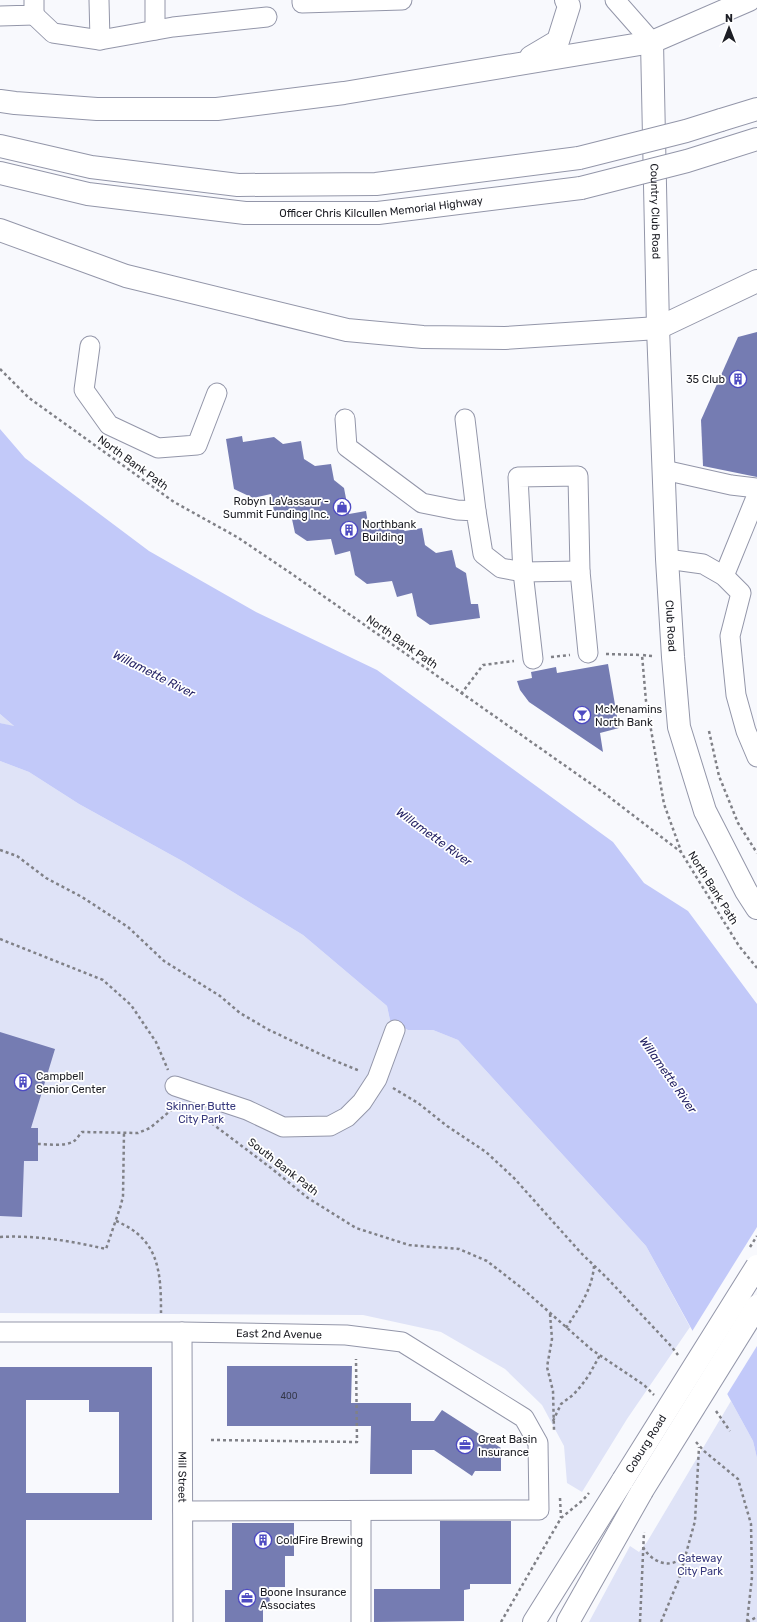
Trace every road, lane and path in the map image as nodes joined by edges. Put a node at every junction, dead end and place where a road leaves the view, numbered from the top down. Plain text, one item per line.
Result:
1 (99, 0) edge
2 (155, 0) edge
3 (302, 0) edge
4 (402, 0) edge
5 (566, 0) edge
6 (615, 0) edge
7 (749, 0) edge
8 (34, 7) edge
9 (0, 16) edge
10 (267, 17) dead end
11 (155, 30) junction
12 (100, 40) junction
13 (652, 42) junction
14 (520, 64) junction
15 (0, 100) edge
16 (757, 109) edge
17 (757, 139) edge
18 (0, 146) edge
19 (0, 173) edge
20 (0, 230) edge
21 (757, 281) edge
22 (658, 328) junction
23 (90, 346) dead end
24 (0, 369) edge
25 (217, 393) dead end
26 (345, 419) dead end
27 (465, 419) dead end
28 (664, 470) junction
29 (757, 488) edge
30 (757, 495) edge
31 (476, 511) junction
32 (667, 559) junction
33 (580, 571) junction
34 (523, 572) junction
35 (724, 576) junction
36 (588, 652) dead end
37 (673, 657) junction
38 (533, 659) dead end
39 (708, 731) dead end
40 (757, 757) edge
41 (0, 850) edge
42 (682, 852) junction
43 (757, 853) edge
44 (757, 908) edge
45 (0, 939) edge
46 (757, 968) edge
47 (395, 1030) dead end
48 (377, 1079) junction
49 (178, 1094) junction
50 (200, 1115) dead end
51 (124, 1133) junction
52 (38, 1144) dead end
53 (116, 1221) junction
54 (0, 1237) edge
55 (594, 1266) junction
56 (757, 1266) edge
57 (757, 1306) edge
58 (550, 1314) junction
59 (566, 1328) junction
60 (0, 1332) edge
61 (162, 1332) junction
62 (182, 1332) junction
63 (356, 1359) dead end
64 (680, 1359) dead end
65 (712, 1405) dead end
66 (730, 1431) dead end
67 (211, 1440) dead end
68 (592, 1488) dead end
69 (361, 1510) junction
70 (183, 1511) junction
71 (644, 1528) dead end
72 (642, 1546) junction
73 (686, 1554) junction
74 (757, 1617) edge
75 (183, 1622) edge
76 (361, 1622) edge
77 (501, 1622) edge
78 (534, 1622) edge
79 (568, 1622) edge
80 (640, 1622) edge
81 (661, 1622) edge
82 (747, 1622) edge

1 - 12 street
2 - 11 street
3 - 4 street
5 - 14 main road
6 - 13 street
7 - 13 main road
8 - 9 street
8 - 12 street
10 - 11 street
11 - 12 street
13 - 14 main road
13 - 22 main road, Country Club Road
14 - 15 main road
16 - 18 main road, Officer Chris Kilcullen Memorial Highway, bridge
17 - 19 main road, Officer Chris Kilcullen Memorial Highway, bridge
20 - 22 main road
21 - 22 main road
22 - 28 main road, Club Road
23 - 25 street
24 - 42 path, North Bank Path
26 - 31 street
27 - 31 street
28 - 29 street
28 - 32 main road, Club Road
30 - 35 street
31 - 34 street
32 - 35 street
32 - 37 main road, Club Road
33 - 34 street
33 - 34 street
33 - 36 street
34 - 38 street
35 - 40 street
37 - 42 path
37 - 44 main road, Club Road
39 - 43 path
41 - 48 path
42 - 46 path, North Bank Path
45 - 49 path
47 - 48 street
48 - 49 street
48 - 55 path
49 - 51 path
50 - 58 path, South Bank Path
51 - 52 path
51 - 53 path
53 - 54 path
53 - 61 path
55 - 59 path
55 - 64 path
56 - 78 main road, Coburg Road, bridge
57 - 79 main road, Coburg Road, bridge
58 - 59 path, South Bank Path
58 - 59 path, South Bank Path
60 - 61 street, East 2nd Avenue
61 - 62 street, East 2nd Avenue
62 - 69 street, East 2nd Avenue
62 - 70 street, Mill Street
63 - 67 path
65 - 66 path
68 - 77 path
69 - 70 street
69 - 76 street
70 - 75 street, Mill Street
71 - 72 path
72 - 73 path
72 - 80 path
73 - 81 path
73 - 82 path
74 - 82 path

